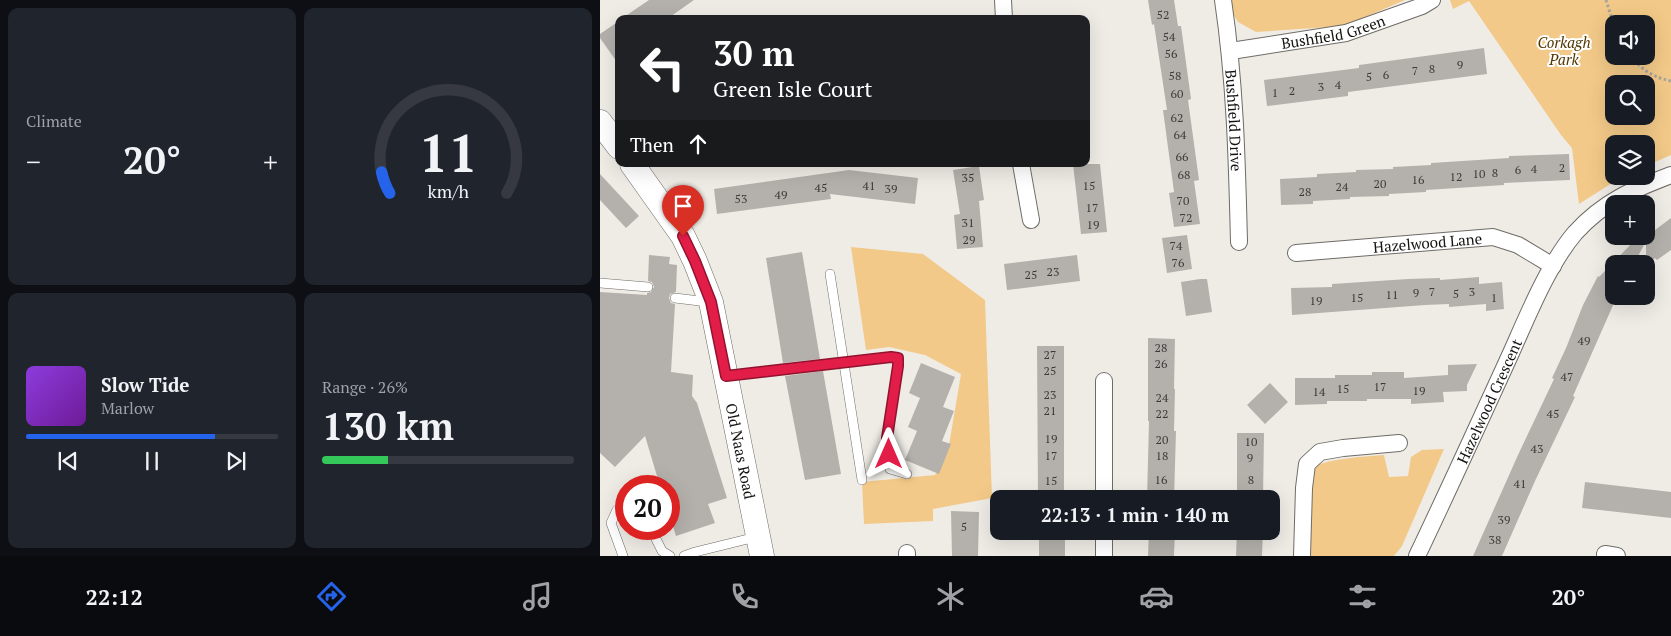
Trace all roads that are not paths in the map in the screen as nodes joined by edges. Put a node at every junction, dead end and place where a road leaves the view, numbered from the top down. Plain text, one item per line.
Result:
1 (1003, 0) edge
2 (1222, 0) edge
3 (1432, 0) edge
4 (1004, 15) edge
5 (1230, 51) junction
6 (600, 122) edge
7 (615, 141) edge
8 (634, 167) edge
9 (1022, 167) edge
10 (1671, 175) edge
11 (1031, 220) dead end
12 (1239, 242) dead end
13 (1296, 253) dead end
14 (1553, 266) junction
15 (830, 274) dead end
16 (600, 282) edge
17 (648, 287) dead end
18 (675, 298) dead end
19 (711, 302) junction
20 (843, 362) junction
21 (726, 376) junction
22 (1104, 381) dead end
23 (1399, 443) dead end
24 (906, 474) dead end
25 (862, 480) dead end
26 (1104, 490) edge
27 (615, 514) edge
28 (615, 534) edge
29 (617, 540) edge
30 (656, 540) edge
31 (1104, 540) edge
32 (760, 546) edge
33 (623, 556) edge
34 (670, 556) edge
35 (684, 556) edge
36 (1104, 556) edge
37 (1302, 556) edge
38 (1418, 556) edge

1 - 4 street
2 - 5 street, Bushfield Drive
3 - 5 street, Bushfield Green
5 - 12 street, Bushfield Drive
6 - 7 street
8 - 19 street, Old Naas Road
9 - 11 street
10 - 14 street, Hazelwood Crescent
13 - 14 street, Hazelwood Lane
14 - 38 street, Hazelwood Crescent
15 - 20 lane
16 - 17 lane
18 - 19 lane
19 - 21 street, Old Naas Road
20 - 21 lane
20 - 24 lane
20 - 25 lane
21 - 32 street, Old Naas Road
22 - 26 street
23 - 37 street
27 - 28 lane
29 - 33 lane
30 - 34 lane
31 - 36 street
32 - 35 lane

